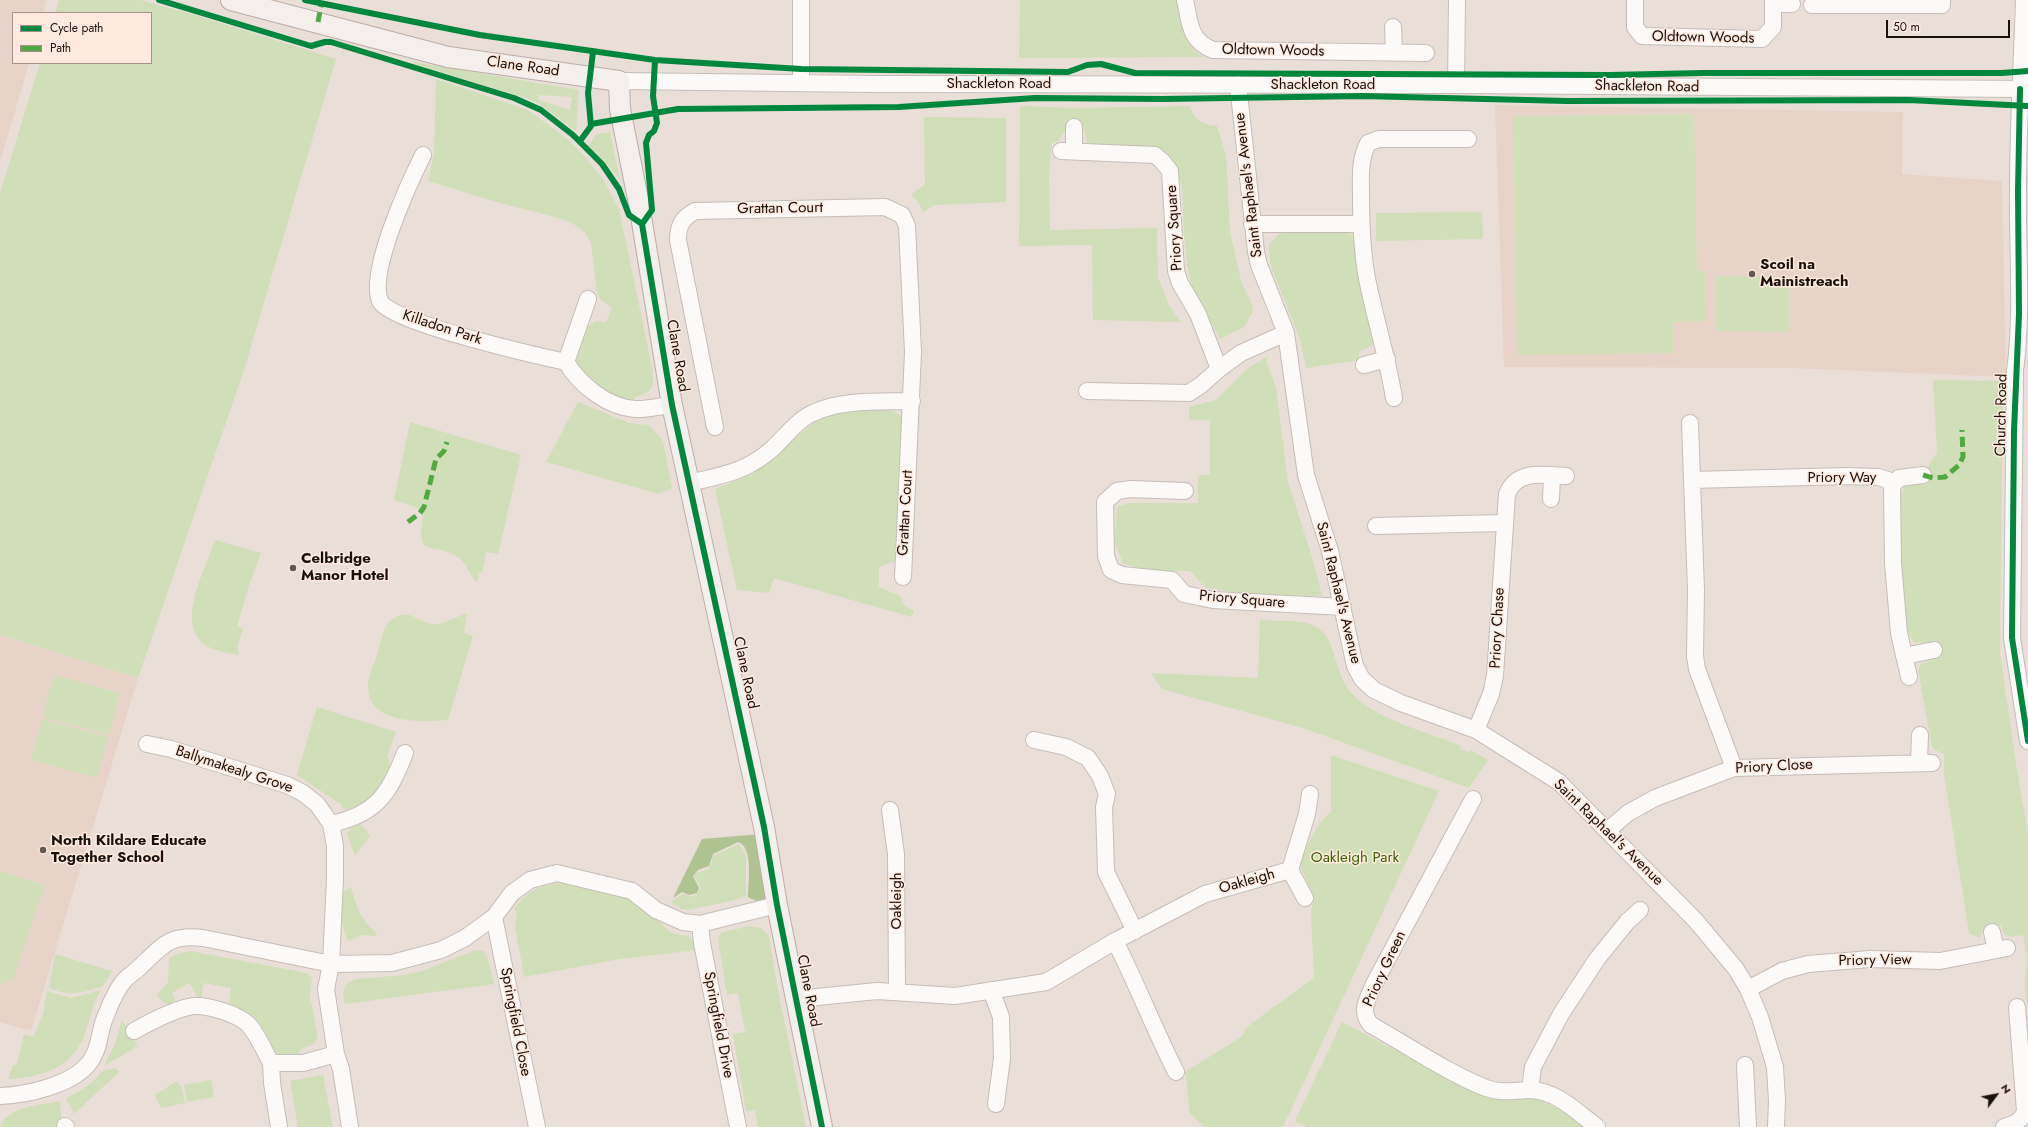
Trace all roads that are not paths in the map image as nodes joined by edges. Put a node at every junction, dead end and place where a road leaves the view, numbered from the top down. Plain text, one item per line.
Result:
1 (231, 0) edge
2 (801, 0) edge
3 (1185, 0) edge
4 (1457, 0) edge
5 (1635, 0) edge
6 (1942, 0) edge
7 (2024, 0) edge
8 (1773, 2) edge
9 (1792, 4) dead end
10 (1812, 5) dead end
11 (1393, 27) dead end
12 (1394, 53) junction
13 (1426, 53) dead end
14 (619, 81) junction
15 (801, 83) junction
16 (1238, 84) junction
17 (1456, 85) junction
18 (2024, 89) edge
19 (1074, 127) dead end
20 (1468, 139) dead end
21 (423, 155) dead end
22 (1252, 224) junction
23 (1361, 224) junction
24 (588, 299) dead end
25 (1286, 333) junction
26 (1387, 359) junction
27 (566, 362) junction
28 (1364, 365) dead end
29 (1219, 369) junction
30 (1087, 391) dead end
31 (1394, 398) dead end
32 (912, 401) junction
33 (672, 404) junction
34 (1690, 423) dead end
35 (714, 427) dead end
36 (1924, 475) dead end
37 (1692, 480) junction
38 (689, 483) junction
39 (1892, 486) junction
40 (1185, 492) dead end
41 (1551, 498) dead end
42 (1504, 523) junction
43 (1376, 526) dead end
44 (903, 577) dead end
45 (1343, 606) junction
46 (1934, 650) dead end
47 (1904, 656) junction
48 (1908, 676) dead end
49 (1476, 730) junction
50 (1920, 735) dead end
51 (1034, 740) dead end
52 (2028, 741) edge
53 (146, 744) dead end
54 (405, 753) dead end
55 (1734, 768) junction
56 (1310, 794) dead end
57 (1473, 799) dead end
58 (890, 810) dead end
59 (331, 824) junction
60 (1608, 830) junction
61 (1290, 870) junction
62 (1304, 898) dead end
63 (777, 905) junction
64 (1640, 910) dead end
65 (494, 917) junction
66 (700, 924) junction
67 (1135, 931) junction
68 (1992, 932) dead end
69 (1115, 942) junction
70 (330, 964) junction
71 (1748, 989) junction
72 (991, 990) junction
73 (897, 992) junction
74 (797, 999) junction
75 (2017, 1007) dead end
76 (2023, 1025) edge
77 (134, 1031) dead end
78 (336, 1054) junction
79 (271, 1063) junction
80 (1745, 1064) dead end
81 (1176, 1072) dead end
82 (1530, 1090) junction
83 (0, 1096) edge
84 (996, 1104) dead end
85 (279, 1127) edge
86 (350, 1127) edge
87 (536, 1127) edge
88 (738, 1127) edge
89 (822, 1127) edge
90 (1597, 1127) edge
91 (1748, 1127) edge
92 (1776, 1127) edge
93 (2008, 1127) edge

1 - 14 main road, Clane Road
2 - 15 street
3 - 12 street, Oldtown Woods
4 - 17 street
5 - 8 street, Oldtown Woods
6 - 10 street
7 - 18 street, Church Road
8 - 9 street
11 - 12 street
12 - 13 street, Oldtown Woods
14 - 15 street, Shackleton Road
14 - 33 main road, Clane Road
15 - 16 street, Shackleton Road
16 - 17 street, Shackleton Road
16 - 22 street, Saint Raphael's Avenue
17 - 18 street, Shackleton Road
18 - 52 street, Church Road
19 - 29 street, Priory Square
20 - 23 street
21 - 27 street, Killadon Park
22 - 23 street
22 - 25 street, Saint Raphael's Avenue
23 - 26 street
24 - 27 street
25 - 29 street
25 - 45 street, Saint Raphael's Avenue
26 - 28 street
26 - 31 street
27 - 33 street
29 - 30 street
32 - 35 street, Grattan Court
32 - 38 street
32 - 44 street, Grattan Court
33 - 38 main road, Clane Road
34 - 37 street
36 - 39 street
37 - 39 street, Priory Way
37 - 55 street
38 - 63 main road, Clane Road
39 - 47 street, Priory Way
40 - 45 street, Priory Square
41 - 42 street, Priory Chase
42 - 43 street
42 - 49 street, Priory Chase
45 - 49 street, Saint Raphael's Avenue
46 - 47 street
47 - 48 street, Priory Way
49 - 60 street, Saint Raphael's Avenue
50 - 55 street, Priory Close
51 - 67 street
53 - 59 street, Ballymakealy Grove
54 - 59 street
55 - 60 street, Priory Close
56 - 61 street, Oakleigh
57 - 82 street, Priory Green
58 - 73 street, Oakleigh
59 - 70 street, Ballymakealy Grove
60 - 71 street, Saint Raphael's Avenue
61 - 62 street
61 - 67 street, Oakleigh
63 - 66 street
63 - 74 main road, Clane Road
64 - 82 street
65 - 66 street
65 - 70 street
65 - 87 street, Springfield Close
66 - 88 street, Springfield Drive
67 - 69 street, Oakleigh
68 - 71 street, Priory View
69 - 72 street, Oakleigh
69 - 81 street
70 - 78 street, Ballymakealy Grove
70 - 83 street
71 - 92 street, Saint Raphael's Avenue
72 - 73 street, Oakleigh
72 - 84 street
73 - 74 street, Oakleigh
74 - 89 main road, Clane Road
75 - 76 street
76 - 93 street
77 - 79 street
78 - 79 street
78 - 86 street, Ballymakealy Grove
79 - 85 street
80 - 91 street
82 - 90 street, Priory Green

